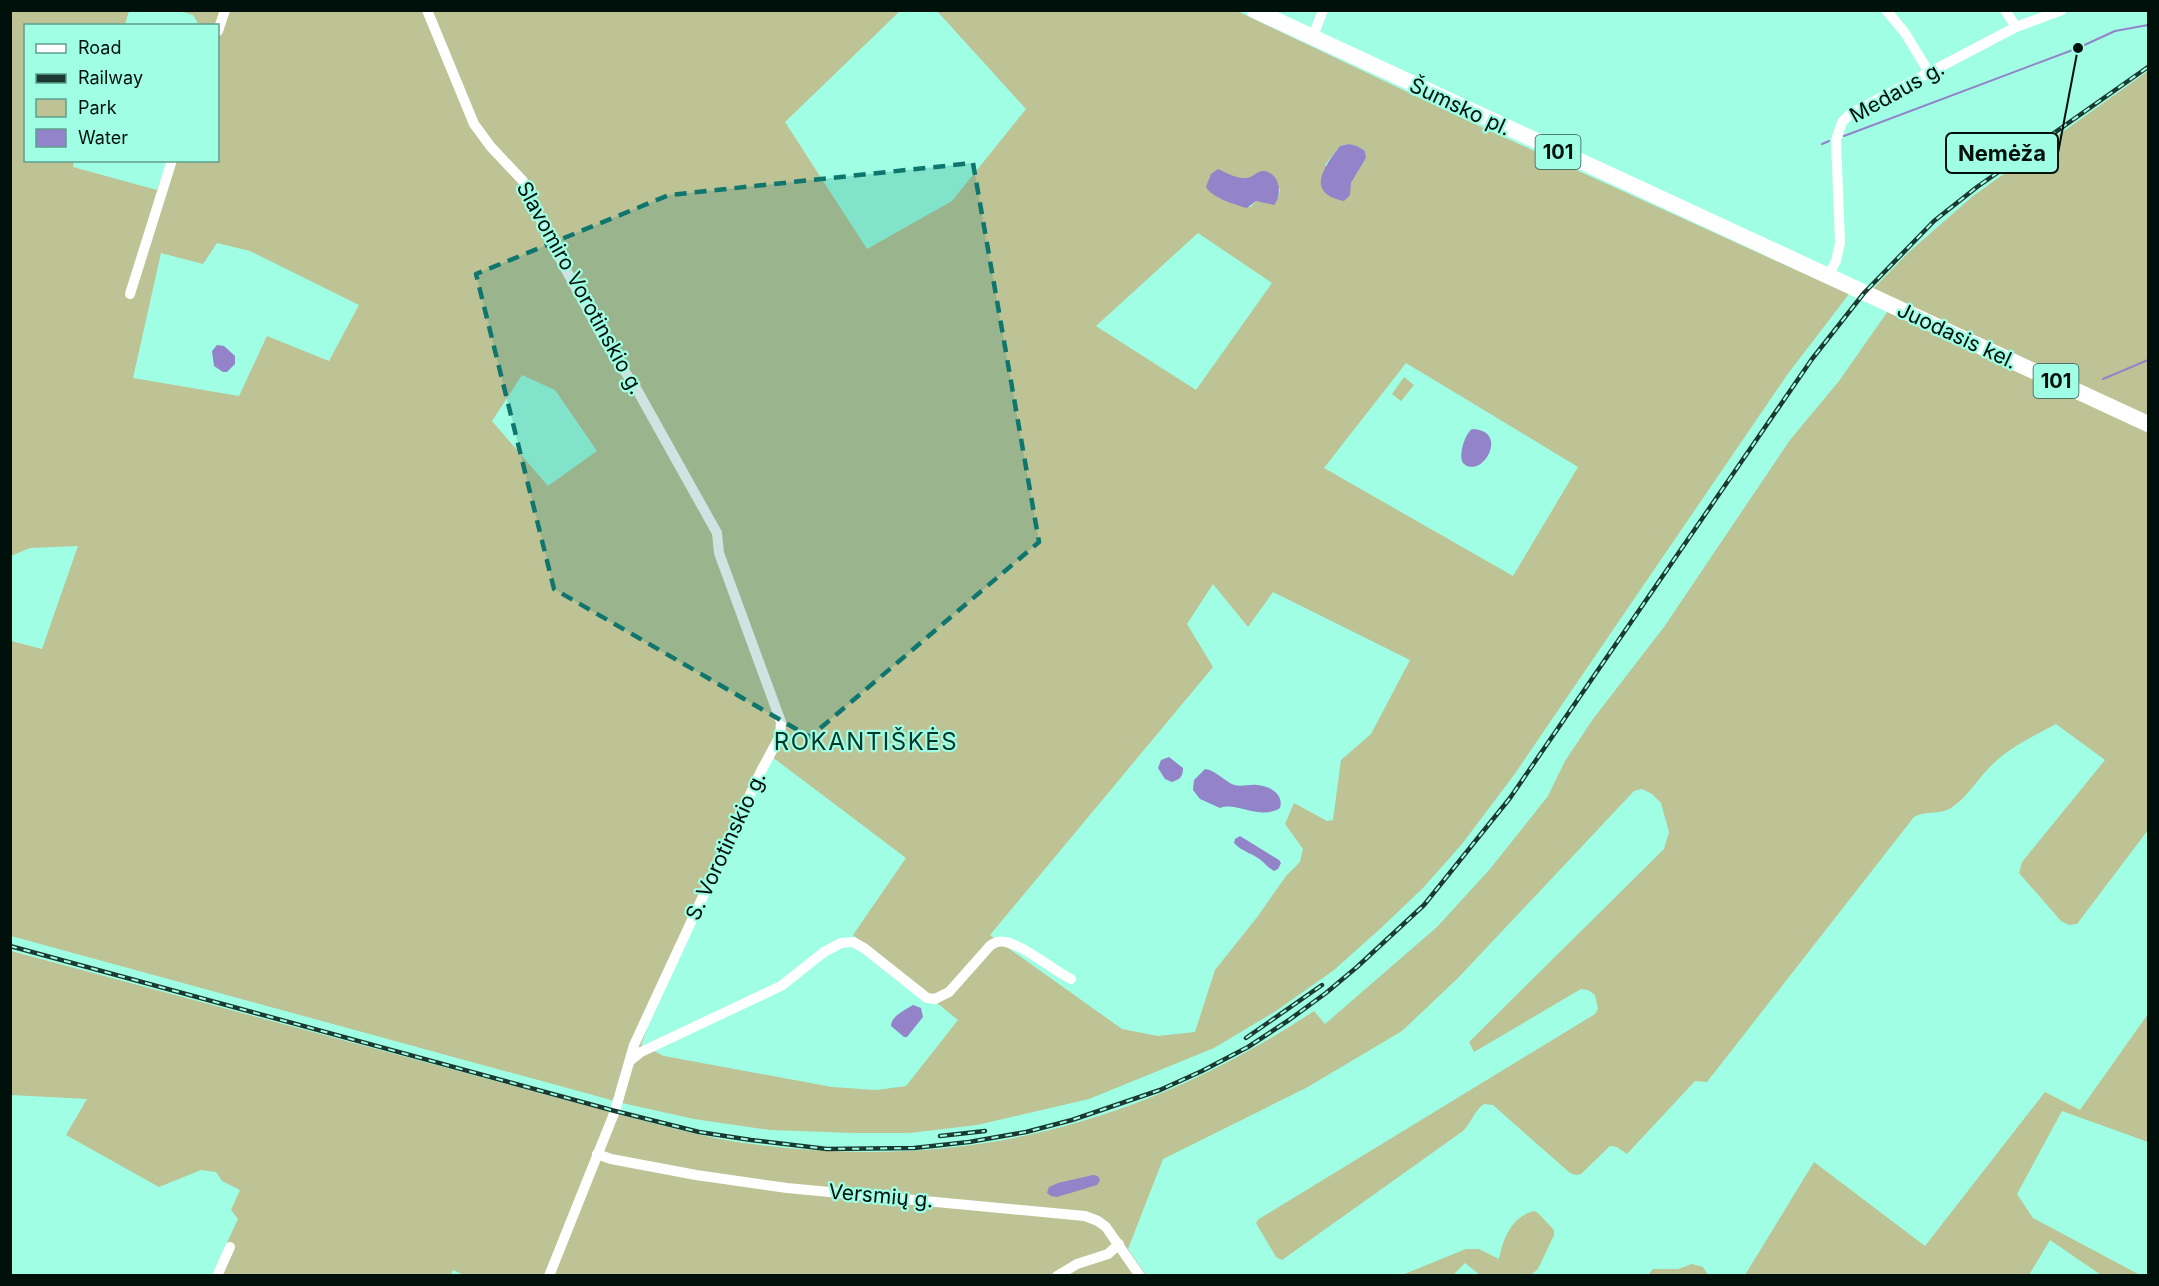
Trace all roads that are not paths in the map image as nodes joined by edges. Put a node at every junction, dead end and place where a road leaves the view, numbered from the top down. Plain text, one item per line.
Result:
1 (225, 10) edge
2 (427, 10) edge
3 (1254, 10) edge
4 (1323, 10) edge
5 (1886, 10) edge
6 (2005, 10) edge
7 (2062, 10) edge
8 (2016, 27) junction
9 (219, 28) edge
10 (1312, 39) junction
11 (1930, 74) junction
12 (171, 162) edge
13 (1828, 276) junction
14 (1864, 293) joint
15 (130, 294) dead end
16 (647, 409) joint
17 (2148, 424) edge
18 (1071, 979) dead end
19 (629, 1061) junction
20 (597, 1154) junction
21 (1119, 1244) junction
22 (230, 1247) dead end
23 (217, 1275) edge
24 (549, 1275) edge
25 (1057, 1275) edge
26 (1140, 1275) edge

1 - 9 street
2 - 16 street, Slavomiro Vorotinskio g.
3 - 10 main road, Šumsko pl. / 101
4 - 10 street
5 - 11 street
6 - 8 street
7 - 8 street, Medaus g.
8 - 11 street, Medaus g.
10 - 13 main road, Šumsko pl. / 101
11 - 13 street, Medaus g.
12 - 15 street
13 - 14 main road, Šumsko pl. / 101
14 - 17 main road, Juodasis kel. / 101
16 - 19 street, S. Vorotinskio g.
18 - 19 street
19 - 20 street, S. Vorotinskio g.
20 - 21 street, Versmių g.
20 - 24 street, S. Vorotinskio g.
21 - 25 street
21 - 26 street, Versmių g.
22 - 23 street

